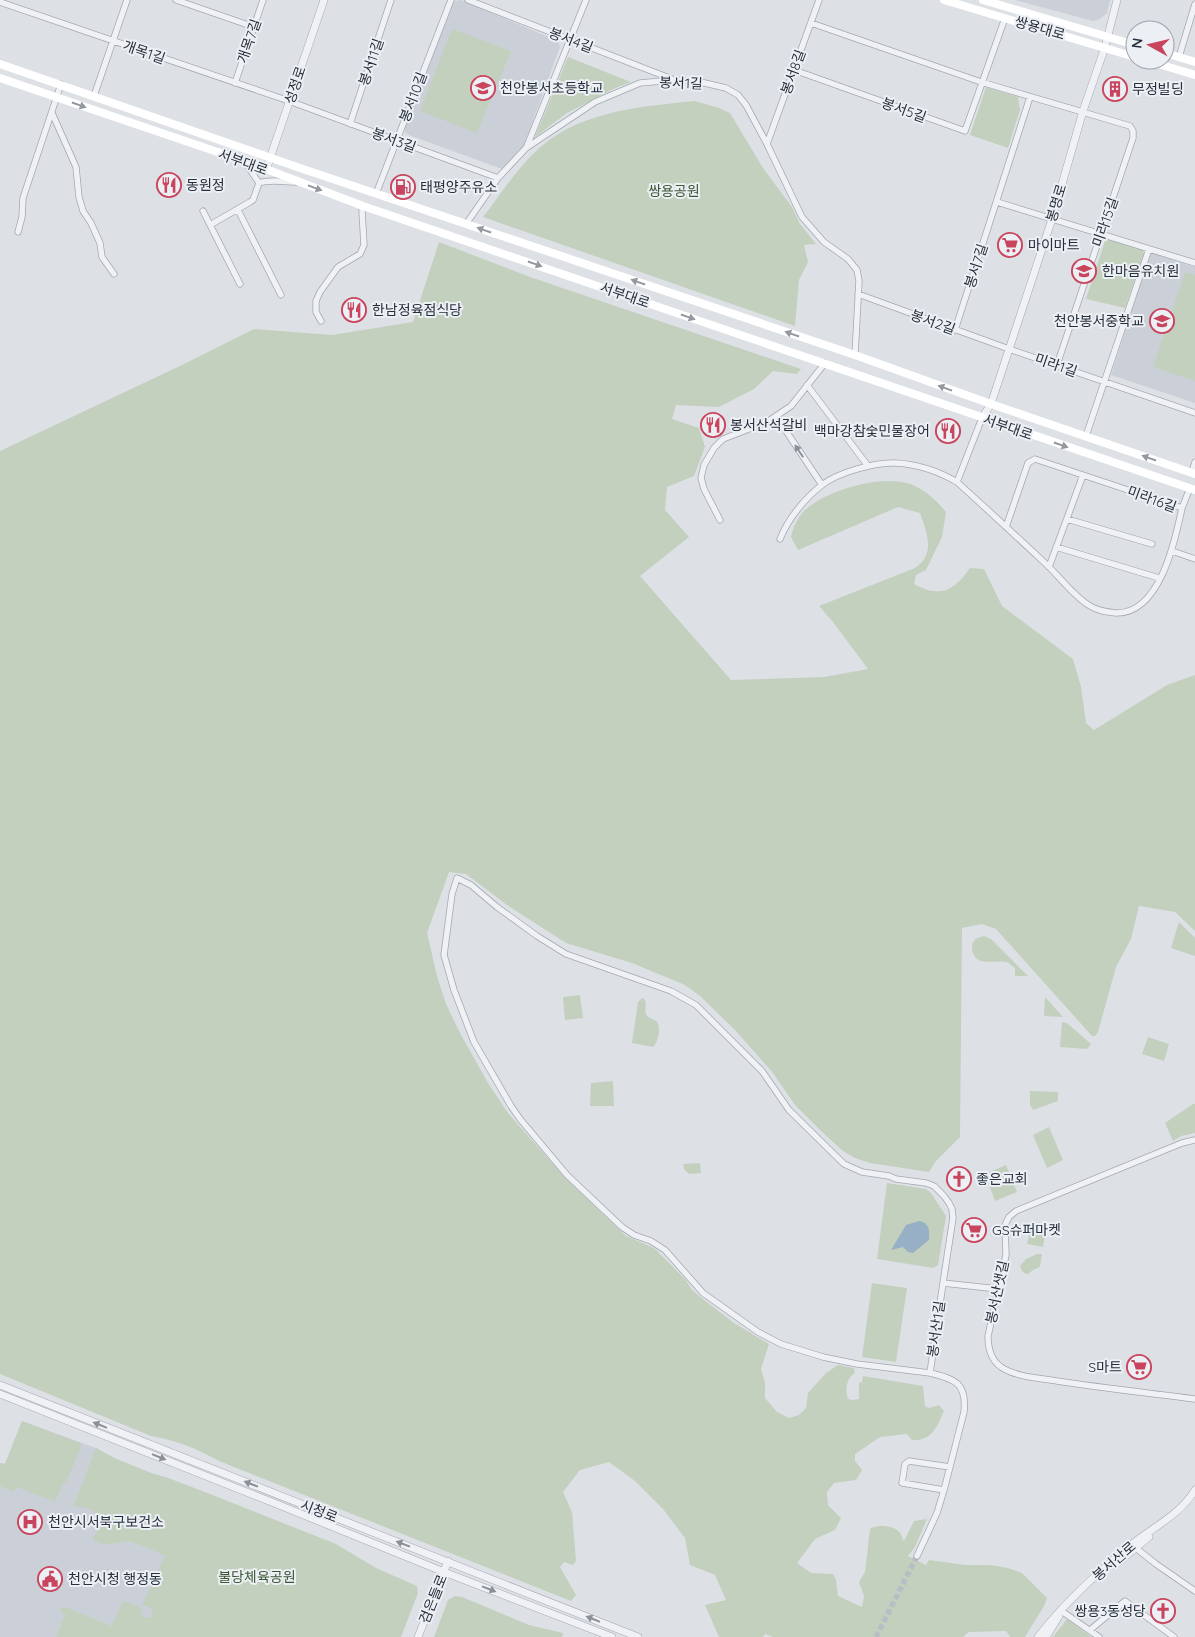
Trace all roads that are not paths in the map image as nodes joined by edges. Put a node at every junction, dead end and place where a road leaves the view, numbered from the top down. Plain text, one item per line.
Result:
1 (127, 0) edge
2 (176, 0) edge
3 (263, 0) edge
4 (324, 0) edge
5 (391, 0) edge
6 (451, 0) edge
7 (468, 0) edge
8 (586, 0) edge
9 (819, 0) edge
10 (944, 0) edge
11 (983, 0) edge
12 (1117, 0) edge
13 (0, 2) edge
14 (1195, 4) edge
15 (1005, 18) junction
16 (811, 23) junction
17 (254, 27) junction
18 (1108, 37) junction
19 (571, 40) junction
20 (113, 41) junction
21 (1125, 42) edge
22 (1105, 47) junction
23 (1125, 54) edge
24 (1175, 57) edge
25 (1179, 58) junction
26 (1195, 62) edge
27 (0, 64) edge
28 (1175, 69) edge
29 (794, 70) junction
30 (1195, 75) edge
31 (0, 78) edge
32 (674, 80) junction
33 (981, 82) junction
34 (235, 83) junction
35 (61, 84) junction
36 (94, 96) junction
37 (1030, 97) junction
38 (57, 98) junction
39 (289, 101) junction
40 (1083, 112) junction
41 (52, 113) junction
42 (350, 124) junction
43 (396, 141) junction
44 (767, 144) junction
45 (526, 148) junction
46 (270, 158) junction
47 (244, 161) junction
48 (266, 170) junction
49 (498, 178) junction
50 (259, 182) junction
51 (300, 182) junction
52 (376, 194) junction
53 (997, 202) junction
54 (363, 206) junction
55 (238, 210) junction
56 (203, 211) dead end
57 (1052, 219) junction
58 (466, 224) junction
59 (210, 225) junction
60 (18, 232) dead end
61 (1101, 235) junction
62 (1149, 250) junction
63 (1195, 263) edge
64 (114, 274) dead end
65 (240, 284) dead end
66 (281, 294) dead end
67 (858, 294) junction
68 (321, 321) dead end
69 (955, 330) junction
70 (1009, 349) junction
71 (854, 355) junction
72 (825, 364) junction
73 (1057, 365) junction
74 (1103, 382) junction
75 (806, 385) junction
76 (991, 404) junction
77 (1195, 413) edge
78 (776, 416) junction
79 (982, 418) junction
80 (1086, 436) junction
81 (1195, 462) edge
82 (868, 466) junction
83 (1193, 473) edge
84 (1083, 475) junction
85 (957, 482) junction
86 (822, 485) junction
87 (1192, 489) edge
88 (1182, 508) junction
89 (1067, 519) junction
90 (720, 520) dead end
91 (1006, 527) junction
92 (780, 539) dead end
93 (1152, 544) dead end
94 (1056, 547) junction
95 (1172, 551) junction
96 (1195, 559) edge
97 (1049, 567) junction
98 (1159, 578) junction
99 (1195, 1140) edge
100 (943, 1282) junction
101 (998, 1289) junction
102 (930, 1373) junction
103 (0, 1385) edge
104 (0, 1394) edge
105 (1195, 1399) edge
106 (950, 1467) junction
107 (944, 1490) junction
108 (1195, 1490) edge
109 (1195, 1497) edge
110 (1134, 1546) junction
111 (918, 1556) tunnel mouth
112 (448, 1561) junction
113 (444, 1572) junction
114 (1195, 1591) edge
115 (1062, 1611) junction
116 (1090, 1630) junction
117 (418, 1637) edge
118 (612, 1637) edge
119 (638, 1637) edge
120 (1038, 1637) edge
121 (1046, 1637) edge
122 (1100, 1637) edge
123 (1174, 1637) edge

1 - 20 street
2 - 17 street
3 - 17 street, 개목7길
4 - 39 street, 성정로
5 - 42 street, 봉서11길
6 - 43 street, 봉서10길
7 - 19 street, 봉서4길
8 - 19 street
9 - 16 street, 봉서8길
10 - 15 main road, 쌍용대로
11 - 18 main road, 쌍용대로
12 - 18 street, 봉명로
13 - 20 street, 개목1길
14 - 25 street
15 - 22 main road, 쌍용대로
15 - 33 street, 봉서5길
16 - 29 street, 봉서8길
16 - 33 street
17 - 34 street, 개목7길
18 - 21 main road, 쌍용대로
18 - 22 street, 봉명로
19 - 32 street, 봉서4길
19 - 45 street
20 - 34 street, 개목1길
20 - 36 street
22 - 23 main road, 쌍용대로
22 - 40 street, 봉명로
24 - 25 main road
25 - 26 main road
27 - 35 main road, 서부대로
28 - 30 main road
29 - 33 street, 봉서5길
29 - 44 street, 봉서8길
31 - 38 main road, 서부대로
32 - 44 street, 봉서1길
32 - 45 street, 봉서1길
33 - 37 street
34 - 39 street, 개목1길
35 - 36 main road, 서부대로
35 - 38 street
36 - 46 main road, 서부대로
37 - 40 street
37 - 53 street, 봉서7길
38 - 41 street
38 -> 47 main road, 서부대로
39 - 42 street, 봉서3길
39 - 46 street, 성정로
40 - 57 street, 봉명로
40 - 61 street, 미라15길
41 - 60 street
41 - 64 street
42 - 43 street, 봉서3길
43 - 49 street, 봉서3길
43 - 52 street, 봉서10길
44 - 67 street, 봉서1길
45 - 49 street, 봉서1길
46 - 48 street, 성정로
46 - 52 main road, 서부대로
47 - 48 main road, 서부대로
47 - 50 street
48 - 51 main road, 서부대로
49 - 58 street, 봉서1길
50 - 51 street
50 - 55 street
51 -> 54 main road, 서부대로
52 - 58 main road, 서부대로
53 - 57 street
53 - 69 street, 봉서7길
54 - 68 street
54 -> 72 main road, 서부대로
55 - 59 street
55 - 66 street
56 - 59 street
57 - 61 street
57 - 70 street, 봉명로
71 -> 58 main road, 서부대로
59 - 65 street
61 - 62 street
61 - 73 street, 미라15길
62 - 63 street
62 - 74 street
67 - 69 street, 봉서2길
67 - 71 street, 봉서1길
69 - 70 street, 봉서2길
70 - 73 street, 미라1길
70 - 76 street, 봉명로
76 -> 71 main road, 서부대로
72 - 75 street
72 - 79 main road, 서부대로
73 - 74 street, 미라1길
74 - 77 street, 미라1길
74 - 80 street
75 - 78 street
75 - 82 street
76 - 79 street, 봉명로
76 - 80 main road, 서부대로
86 -> 78 street
78 - 90 street
79 - 85 street
79 -> 87 main road, 서부대로
83 -> 80 main road, 서부대로
81 - 83 street
82 - 85 street, 미라16길
82 - 86 street, 미라16길
84 - 88 street, 미라16길
84 - 89 street
84 - 91 street, 미라16길
85 - 91 street, 미라16길
86 - 92 street, 미라16길
87 - 88 street
88 - 95 street, 미라16길
89 - 93 street
89 - 94 street
91 - 97 street, 미라16길
94 - 97 street
94 - 98 street
95 - 96 street
95 - 98 street, 미라16길
97 - 98 street, 미라16길
99 - 101 street, 봉서산샛길
100 - 101 street, 봉서산1길
100 - 102 street, 봉서산1길
100 - 102 street
101 - 105 street, 봉서산샛길
102 - 106 street, 봉서산1길
112 -> 103 street, 시청로
104 -> 113 street, 시청로
106 - 107 street, 봉서산1길
106 - 107 street
107 - 111 street, 봉서산1길
108 - 110 street, 봉서산로
109 - 110 street, 봉서산로
110 - 114 street
110 - 115 street, 봉서산로
112 - 113 street, 검은들로
119 -> 112 street, 시청로
113 - 117 street, 검은들로
113 -> 118 street, 시청로
115 - 116 street
115 - 120 street, 봉서산로
115 - 121 street, 봉서산로
116 - 122 street
116 - 123 street

